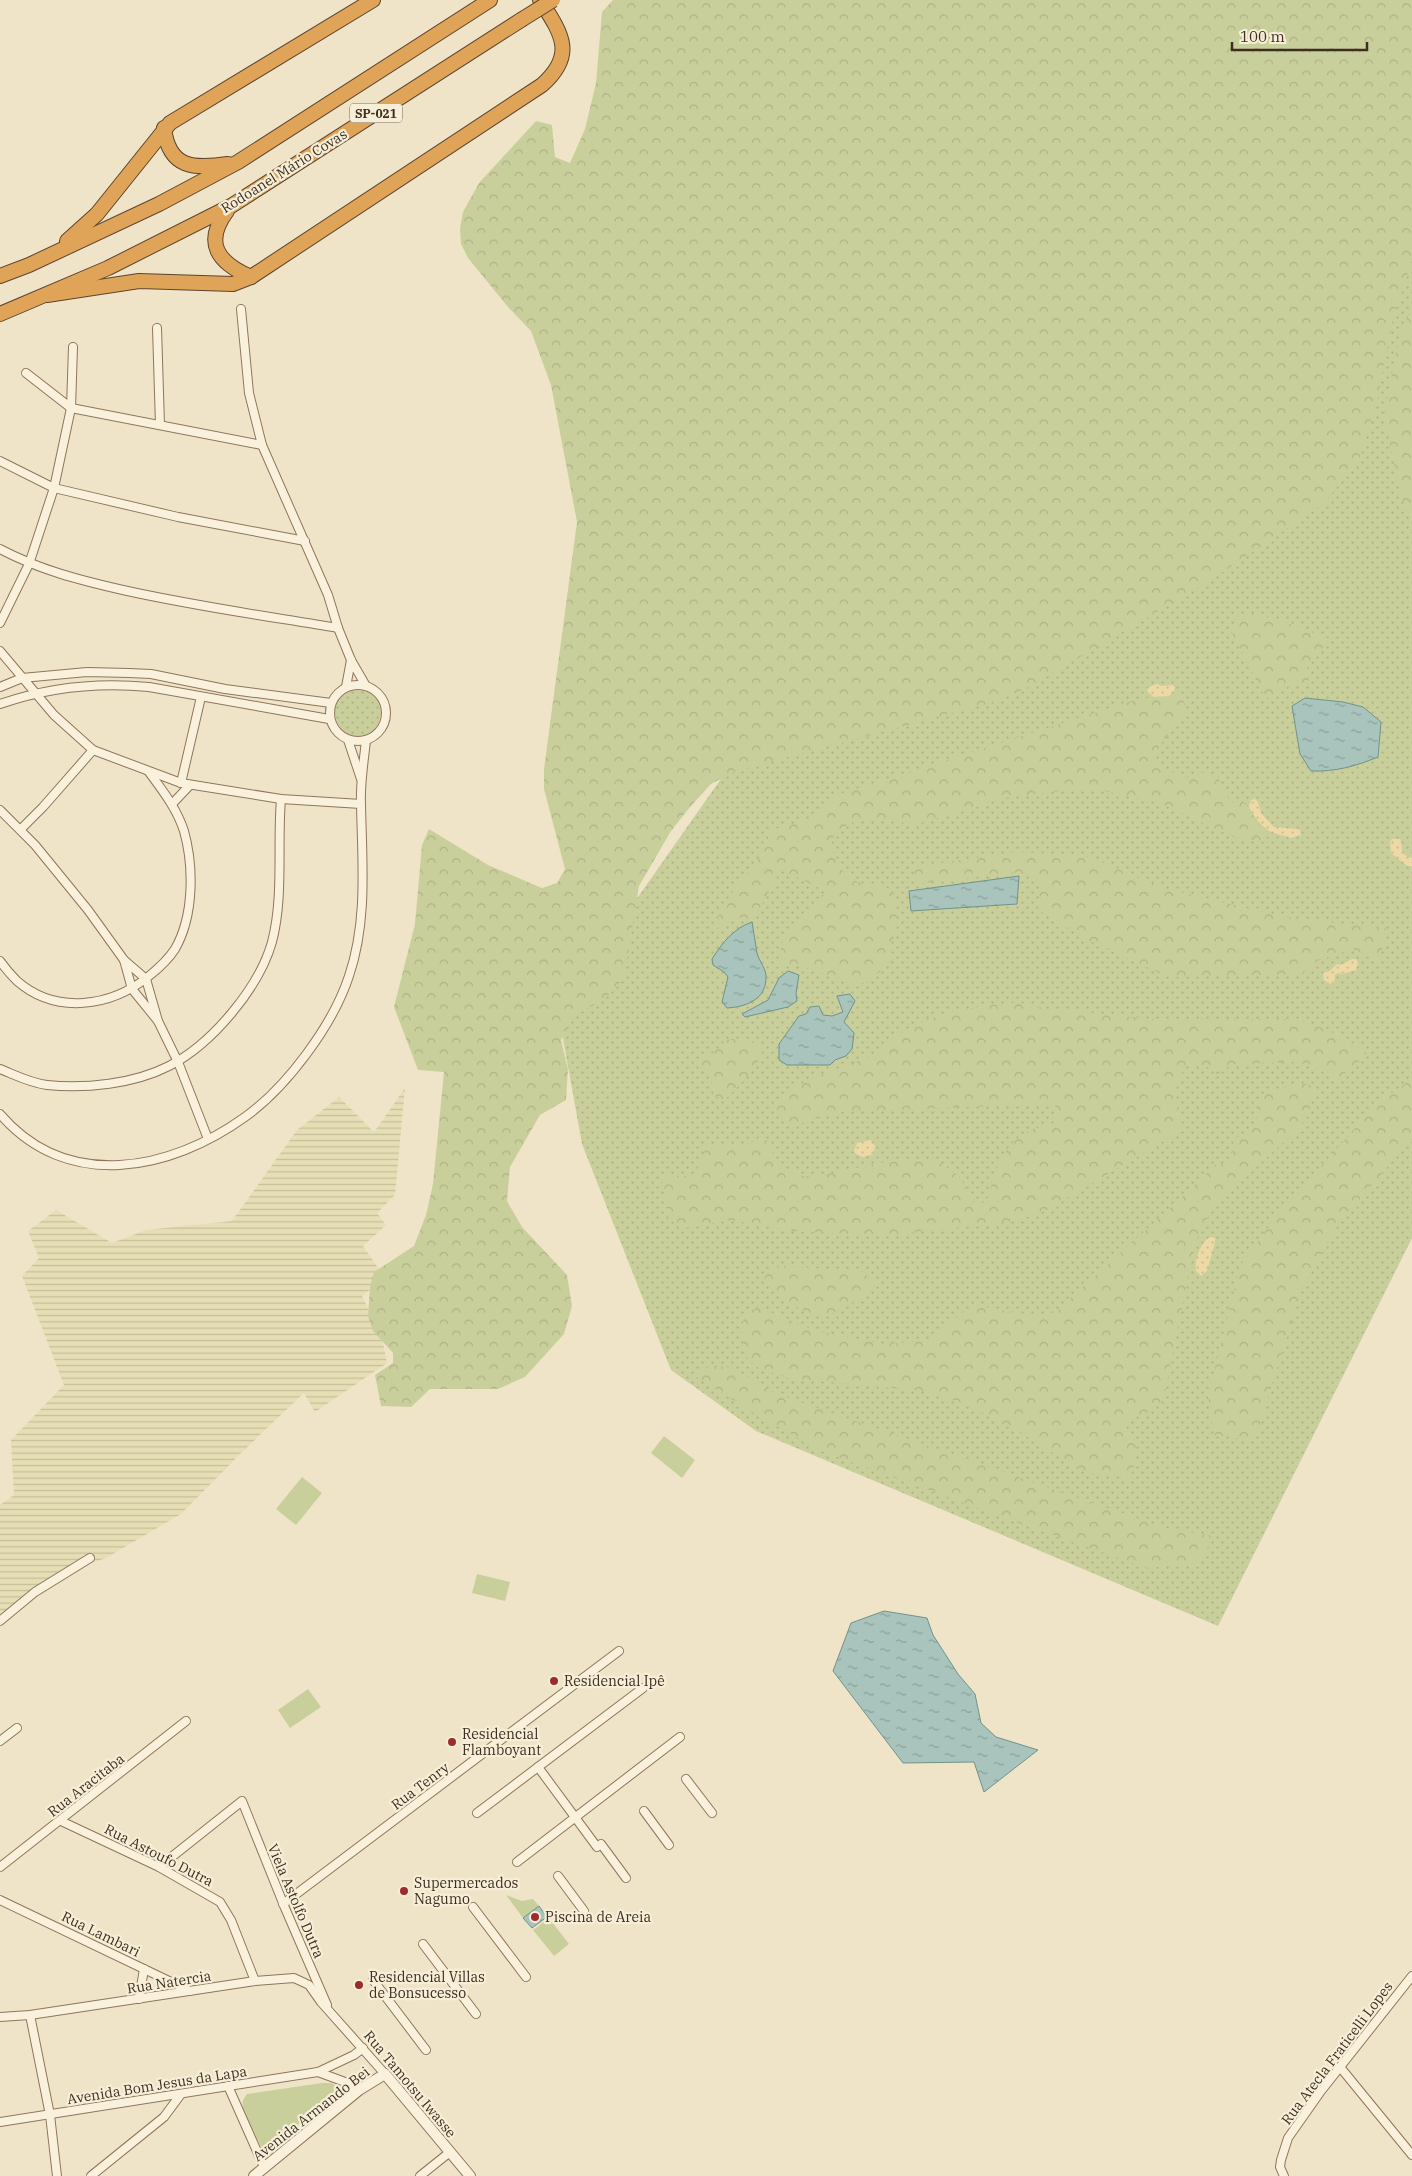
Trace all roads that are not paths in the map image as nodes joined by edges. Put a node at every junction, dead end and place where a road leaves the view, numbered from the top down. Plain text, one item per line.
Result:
1 (373, 0) edge
2 (490, 0) edge
3 (540, 0) edge
4 (553, 0) edge
5 (164, 128) junction
6 (238, 162) junction
7 (231, 206) junction
8 (29, 265) junction
9 (0, 276) edge
10 (251, 277) junction
11 (47, 295) junction
12 (241, 309) dead end
13 (0, 314) edge
14 (157, 328) dead end
15 (73, 347) dead end
16 (26, 372) dead end
17 (71, 408) junction
18 (160, 425) junction
19 (262, 445) junction
20 (0, 461) edge
21 (54, 488) junction
22 (305, 541) junction
23 (0, 549) edge
24 (29, 564) junction
25 (1, 619) edge
26 (338, 628) junction
27 (0, 651) edge
28 (351, 660) junction
29 (22, 678) junction
30 (366, 686) junction
31 (0, 687) edge
32 (346, 687) junction
33 (35, 693) junction
34 (202, 698) junction
35 (331, 703) junction
36 (0, 704) edge
37 (329, 719) junction
38 (348, 740) junction
39 (366, 740) junction
40 (93, 750) junction
41 (150, 772) junction
42 (362, 781) junction
43 (181, 783) junction
44 (190, 785) junction
45 (281, 799) junction
46 (172, 804) junction
47 (361, 804) junction
48 (0, 810) edge
49 (21, 829) junction
50 (124, 960) junction
51 (0, 961) edge
52 (146, 979) junction
53 (132, 989) junction
54 (158, 1021) junction
55 (177, 1060) junction
56 (0, 1069) edge
57 (0, 1114) edge
58 (208, 1139) junction
59 (90, 1558) dead end
60 (0, 1620) edge
61 (619, 1651) dead end
62 (643, 1688) dead end
63 (186, 1721) dead end
64 (17, 1728) dead end
65 (680, 1737) dead end
66 (0, 1741) edge
67 (538, 1767) junction
68 (686, 1779) dead end
69 (644, 1811) dead end
70 (477, 1813) dead end
71 (712, 1813) dead end
72 (575, 1818) junction
73 (61, 1821) junction
74 (669, 1845) dead end
75 (517, 1862) dead end
76 (0, 1867) edge
77 (159, 1867) junction
78 (558, 1876) dead end
79 (626, 1878) dead end
80 (0, 1900) edge
81 (283, 1904) junction
82 (473, 1908) dead end
83 (584, 1911) dead end
84 (423, 1944) dead end
85 (144, 1969) junction
86 (1412, 1976) edge
87 (526, 1977) dead end
88 (373, 1980) dead end
89 (255, 1981) junction
90 (190, 1991) junction
91 (139, 1999) junction
92 (329, 2010) junction
93 (476, 2014) dead end
94 (30, 2015) junction
95 (0, 2017) edge
96 (363, 2048) junction
97 (426, 2050) dead end
98 (1340, 2067) junction
99 (318, 2072) junction
100 (385, 2074) junction
101 (228, 2086) junction
102 (359, 2090) junction
103 (181, 2094) junction
104 (50, 2115) junction
105 (0, 2122) edge
106 (450, 2152) junction
107 (1412, 2155) edge
108 (264, 2168) junction
109 (57, 2176) edge
110 (91, 2176) edge
111 (254, 2176) edge
112 (420, 2176) edge
113 (470, 2176) edge
114 (1284, 2176) edge

1 - 5 highway
2 - 6 highway, SP-021
3 - 10 highway
4 - 7 highway, Rodoanel Mário Covas / SP-021, bridge
5 - 6 highway
5 - 8 highway
6 - 8 highway, SP-021
7 - 10 highway
7 - 11 highway, Rodoanel Mário Covas / SP-021
8 - 9 highway, SP-021
10 - 11 highway
11 - 13 highway, Rodoanel Mário Covas / SP-021
12 - 19 street
14 - 18 street
15 - 17 street
16 - 17 street
17 - 18 street
17 - 21 street
18 - 19 street
19 - 22 street
20 - 21 street
21 - 22 street
21 - 24 street
22 - 26 street
23 - 24 street
24 - 25 street
24 - 26 street
26 - 28 street
27 - 29 street
28 - 30 street
28 - 32 street
29 - 31 street
29 - 33 street
29 - 35 street
30 - 32 street
30 - 39 street
32 - 35 street
33 - 34 street
33 - 36 street
33 - 40 street
34 - 37 street
34 - 43 street
35 - 37 street
37 - 38 street
38 - 39 street
38 - 42 street
39 - 42 street
40 - 41 street
40 - 49 street
41 - 43 street
41 - 46 street
42 - 47 street
43 - 44 street
44 - 45 street
44 - 46 street
45 - 47 street
45 - 55 street
46 - 52 street
47 - 58 street
48 - 49 street
49 - 50 street
50 - 52 street
50 - 53 street
51 - 53 street
52 - 53 street
52 - 54 street
53 - 54 street
54 - 55 street
55 - 56 street
55 - 58 street
57 - 58 street
59 - 60 street
61 - 81 street, Rua Tenry
62 - 67 street
63 - 73 street, Rua Aracitaba
64 - 66 street
65 - 72 street
67 - 70 street
67 - 72 street
68 - 71 street
69 - 74 street
72 - 75 street
72 - 79 street
73 - 76 street, Rua Aracitaba
73 - 77 street, Rua Astoufo Dutra
77 - 81 street, Viela Astolfo Dutra
77 - 89 street, Rua Astoufo Dutra
78 - 83 street
80 - 85 street, Rua Lambari
81 - 92 street, Viela Astolfo Dutra
82 - 87 street
84 - 93 street
85 - 90 street, Rua Lambari
85 - 91 street
86 - 98 street, Rua Atecla Fraticelli Lopes
88 - 97 street
89 - 90 street, Rua Natercia
89 - 92 street, Rua Natercia
90 - 91 street, Rua Natercia
91 - 94 street, Rua Natercia
92 - 96 street, Rua Tamotsu Iwasse
94 - 95 street, Rua Natercia
94 - 104 street
96 - 99 street, Avenida Bom Jesus da Lapa
96 - 100 street, Rua Tamotsu Iwasse
98 - 107 street
98 - 114 street, Rua Atecla Fraticelli Lopes
99 - 101 street, Avenida Bom Jesus da Lapa
99 - 102 street
100 - 102 street, Avenida Armando Bei
100 - 106 street, Rua Tamotsu Iwasse
101 - 103 street, Avenida Bom Jesus da Lapa
101 - 108 street
102 - 108 street, Avenida Armando Bei
103 - 104 street, Avenida Bom Jesus da Lapa
103 - 110 street
104 - 105 street, Avenida Bom Jesus da Lapa
104 - 109 street
106 - 112 street
106 - 113 street, Rua Tamotsu Iwasse
108 - 111 street, Avenida Armando Bei

